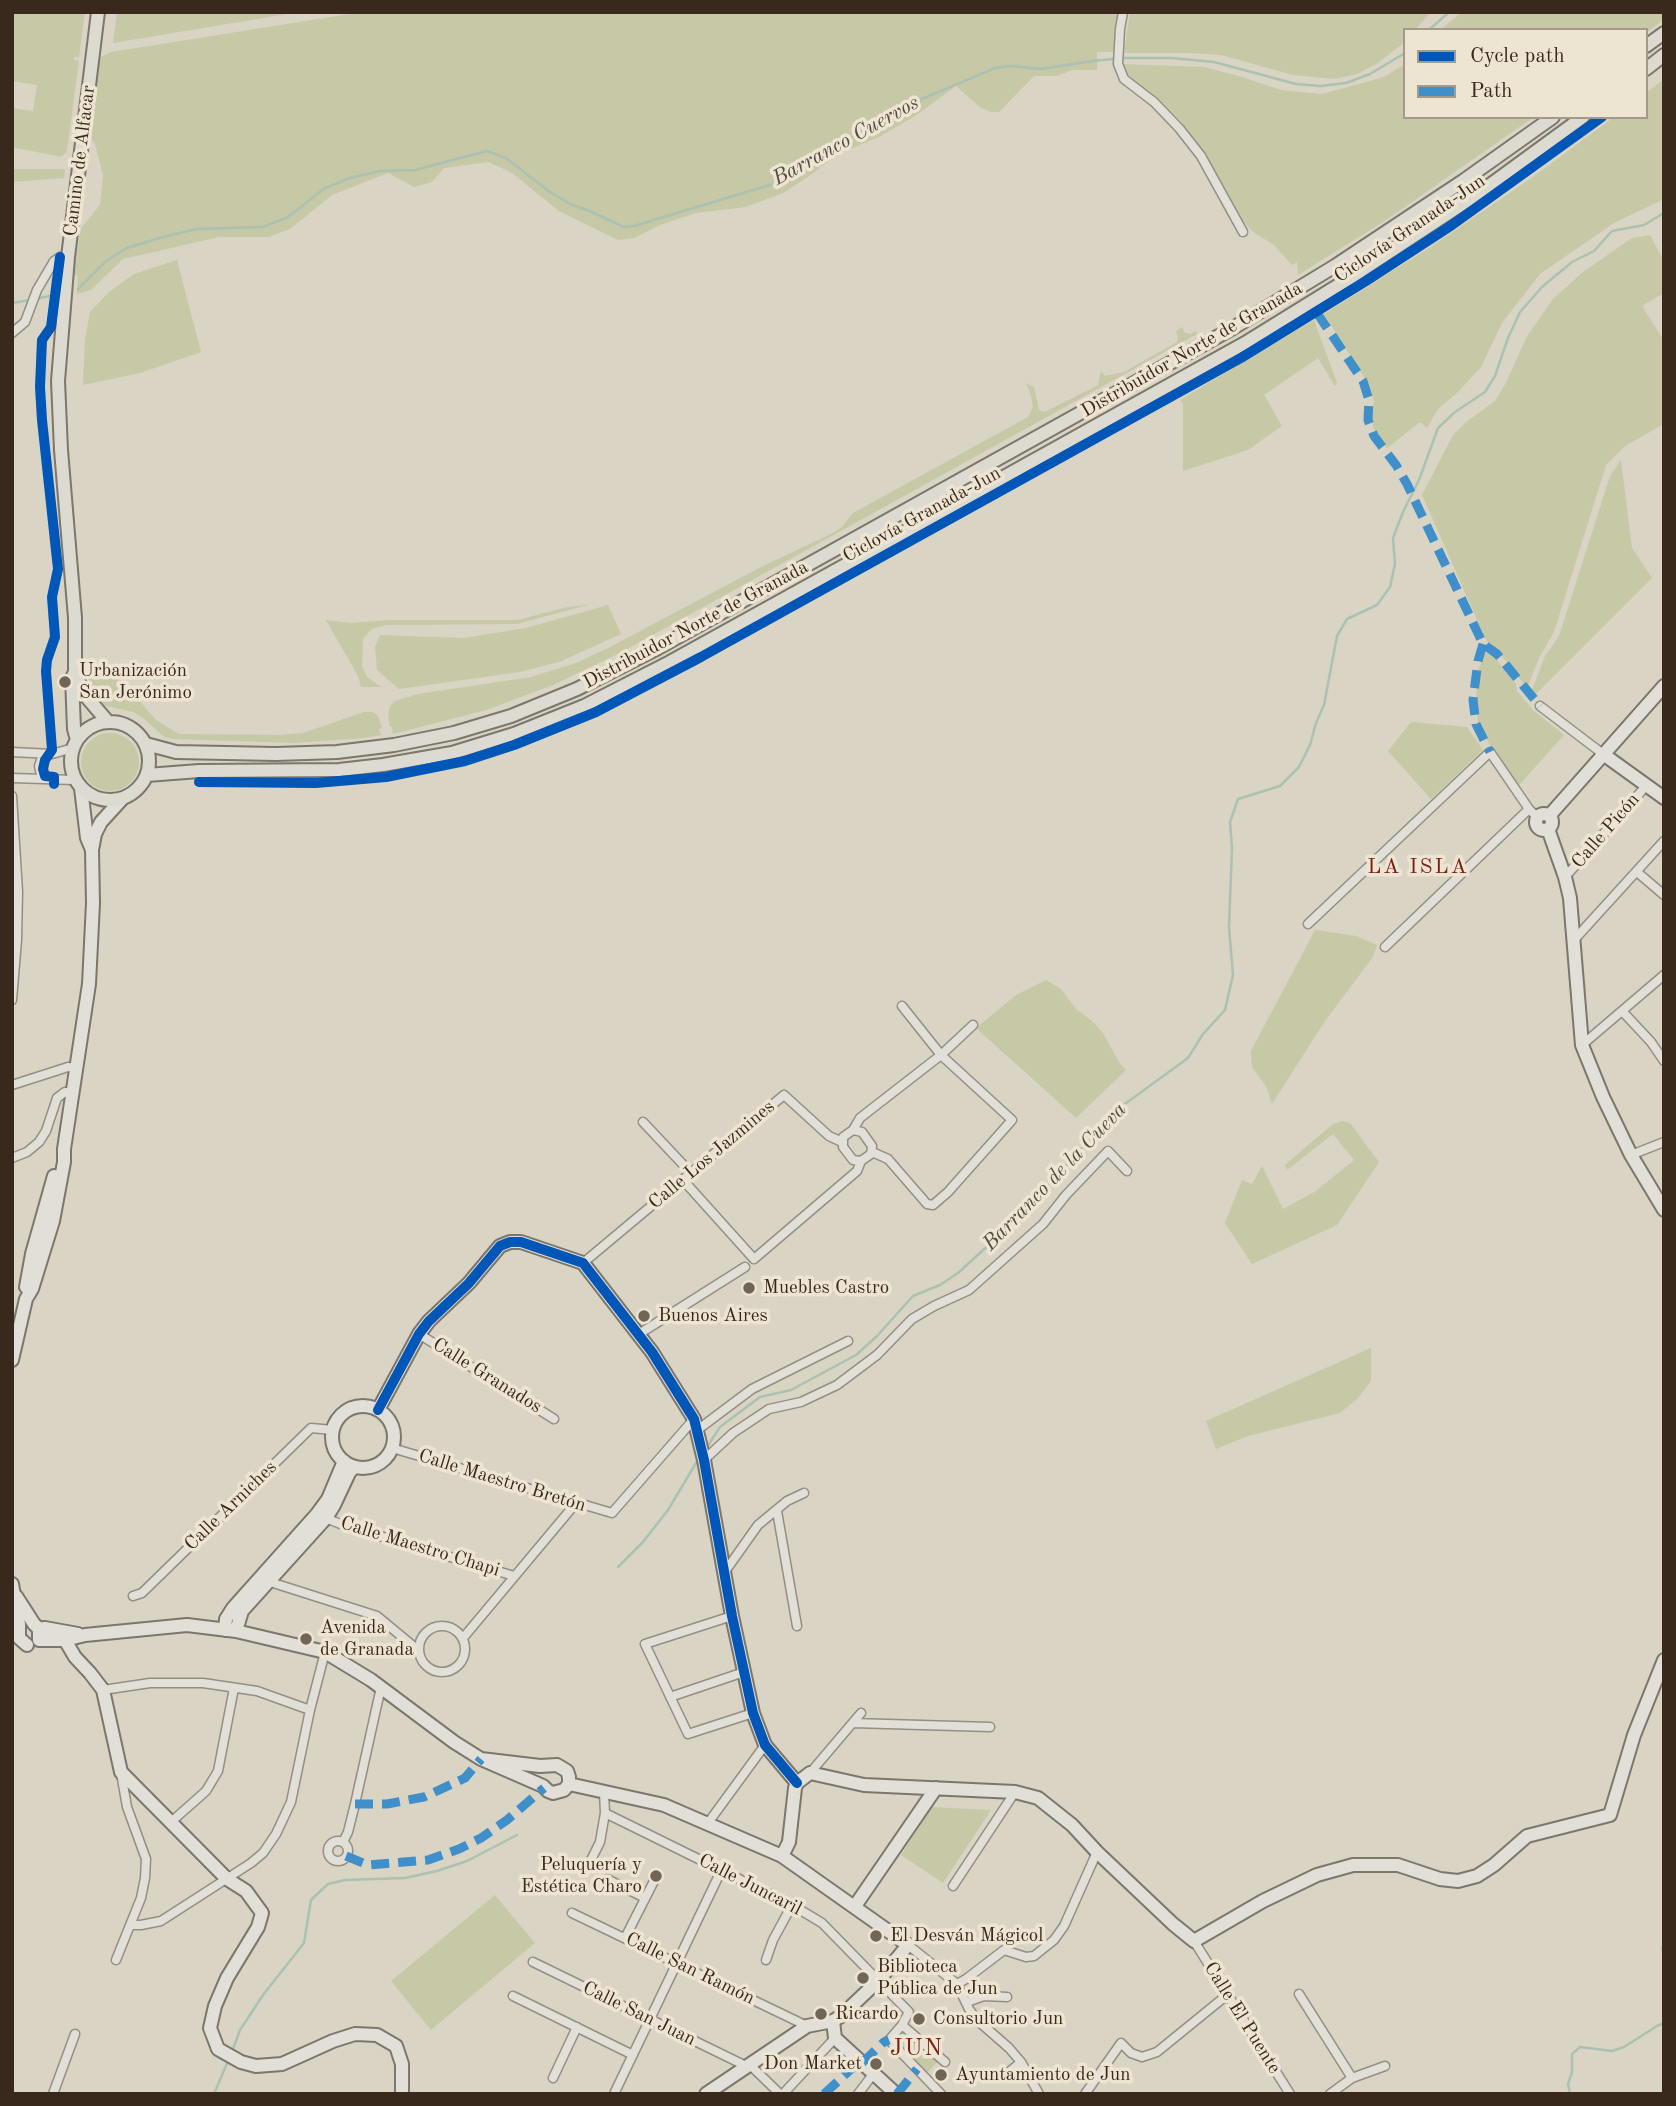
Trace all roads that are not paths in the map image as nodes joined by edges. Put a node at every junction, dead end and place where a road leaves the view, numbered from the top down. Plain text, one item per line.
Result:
1 (98, 12) edge
2 (1123, 12) edge
3 (1664, 33) edge
4 (1648, 45) edge
5 (1664, 55) edge
6 (1648, 67) edge
7 (1550, 119) edge
8 (1580, 119) edge
9 (1243, 232) dead end
10 (68, 257) junction
11 (12, 333) edge
12 (75, 672) junction
13 (1664, 685) edge
14 (1540, 706) dead end
15 (108, 722) junction
16 (75, 744) junction
17 (146, 744) junction
18 (12, 752) edge
19 (43, 754) junction
20 (1603, 754) junction
21 (147, 775) junction
22 (12, 778) edge
23 (42, 779) junction
24 (78, 784) junction
25 (1646, 786) junction
26 (1663, 795) edge
27 (12, 796) edge
28 (122, 799) junction
29 (1541, 818) junction
30 (1664, 841) edge
31 (93, 850) junction
32 (1637, 872) junction
33 (1565, 877) junction
34 (1664, 895) edge
35 (1308, 924) dead end
36 (1574, 940) junction
37 (1385, 947) dead end
38 (1664, 975) edge
39 (12, 1000) edge
40 (902, 1006) dead end
41 (1623, 1012) junction
42 (973, 1026) dead end
43 (1582, 1045) junction
44 (941, 1055) junction
45 (1664, 1061) edge
46 (77, 1068) junction
47 (12, 1085) edge
48 (73, 1093) junction
49 (643, 1122) dead end
50 (853, 1130) junction
51 (842, 1142) junction
52 (1664, 1142) edge
53 (872, 1152) junction
54 (1631, 1156) junction
55 (12, 1158) edge
56 (861, 1161) junction
57 (1127, 1171) dead end
58 (691, 1173) junction
59 (683, 1180) junction
60 (1664, 1210) edge
61 (583, 1263) junction
62 (746, 1267) dead end
63 (419, 1334) junction
64 (639, 1334) junction
65 (848, 1341) dead end
66 (12, 1360) edge
67 (378, 1410) junction
68 (554, 1419) dead end
69 (695, 1425) junction
70 (333, 1430) junction
71 (392, 1448) junction
72 (704, 1460) junction
73 (349, 1464) junction
74 (804, 1493) dead end
75 (576, 1503) junction
76 (777, 1511) junction
77 (322, 1516) junction
78 (724, 1573) junction
79 (514, 1576) junction
80 (265, 1579) junction
81 (14, 1590) edge
82 (133, 1596) dead end
83 (732, 1616) junction
84 (797, 1626) dead end
85 (230, 1630) junction
86 (85, 1635) junction
87 (25, 1636) edge
88 (463, 1638) junction
89 (65, 1640) junction
90 (418, 1650) junction
91 (325, 1652) junction
92 (1664, 1660) edge
93 (744, 1672) junction
94 (381, 1687) junction
95 (234, 1688) junction
96 (103, 1690) junction
97 (670, 1697) junction
98 (310, 1710) junction
99 (753, 1713) junction
100 (861, 1713) dead end
101 (853, 1723) junction
102 (990, 1727) dead end
103 (765, 1745) junction
104 (481, 1759) junction
105 (550, 1766) junction
106 (121, 1772) junction
107 (810, 1773) junction
108 (797, 1783) junction
109 (569, 1784) junction
110 (543, 1786) junction
111 (936, 1787) junction
112 (604, 1792) junction
113 (1015, 1792) junction
114 (605, 1813) junction
115 (171, 1822) junction
116 (708, 1823) junction
117 (343, 1842) dead end
118 (1097, 1852) junction
119 (782, 1856) junction
120 (591, 1860) dead end
121 (721, 1871) junction
122 (227, 1878) junction
123 (607, 1878) dead end
124 (654, 1879) dead end
125 (953, 1886) dead end
126 (645, 1898) junction
127 (792, 1905) junction
128 (855, 1906) junction
129 (572, 1913) dead end
130 (131, 1925) junction
131 (625, 1938) junction
132 (1194, 1941) junction
133 (908, 1945) junction
134 (766, 1960) dead end
135 (116, 1961) dead end
136 (533, 1962) dead end
137 (677, 1963) junction
138 (879, 1980) junction
139 (957, 1984) junction
140 (1299, 1994) dead end
141 (1227, 1995) junction
142 (513, 1996) dead end
143 (1007, 1997) dead end
144 (967, 2002) junction
145 (650, 2019) junction
146 (833, 2021) junction
147 (902, 2025) junction
148 (807, 2026) junction
149 (577, 2027) junction
150 (75, 2034) dead end
151 (835, 2038) junction
152 (633, 2055) junction
153 (945, 2062) dead end
154 (1021, 2062) junction
155 (748, 2065) junction
156 (1385, 2067) dead end
157 (874, 2073) junction
158 (1008, 2073) dead end
159 (553, 2078) dead end
160 (1352, 2078) junction
161 (714, 2092) edge
162 (53, 2094) edge
163 (402, 2094) edge
164 (614, 2094) edge
165 (781, 2094) edge
166 (858, 2094) edge
167 (896, 2094) edge
168 (941, 2094) edge
169 (1041, 2094) edge
170 (1085, 2094) edge
171 (1290, 2094) edge
172 (1330, 2094) edge

1 - 10 main road, Camino de Alfacar
2 - 9 street
3 - 4 main road
5 - 6 main road
7 - 17 main road, Distribuidor Norte de Granada
8 - 21 main road, Distribuidor Norte de Granada
10 - 11 street
10 - 12 main road, Camino de Alfacar
12 - 15 main road
12 - 16 main road, Camino de Alfacar
13 - 20 street
14 - 20 street
15 - 16 main road
15 - 17 main road
16 - 19 street
16 - 24 main road
17 - 21 main road
18 - 19 street
19 - 23 street
20 - 25 street
20 - 29 street
21 - 28 main road
22 - 23 street
23 - 24 street
24 - 28 main road
24 - 31 street
25 - 26 street
25 - 33 street, Calle Picón
27 - 39 street
28 - 31 street
29 - 33 street
29 - 35 street
29 - 37 street
30 - 32 street
31 - 46 street
32 - 34 street
32 - 36 street
33 - 36 street
36 - 43 street
38 - 41 street
40 - 44 street
41 - 43 street
41 - 45 street
42 - 44 street
43 - 54 street
44 - 50 street
44 - 53 street
46 - 47 street
46 - 48 street
48 - 55 street
48 - 66 street
49 - 58 street
50 - 51 street
50 - 53 street
51 - 56 street
51 - 58 street, Calle Los Jazmines
52 - 54 street
53 - 56 street
54 - 60 street
56 - 59 street
57 - 72 street
58 - 59 street, Calle Los Jazmines
59 - 61 street, Calle Los Jazmines
61 - 63 street
61 - 64 street
62 - 64 street
63 - 67 street
63 - 68 street, Calle Granados
64 - 69 street
65 - 69 street
67 - 70 street
67 - 71 street
69 - 72 street
69 - 75 street, Calle Maestro Bretón
70 - 73 street
70 - 82 street, Calle Arniches
71 - 73 street
71 - 75 street, Calle Maestro Bretón
72 - 78 street
73 - 77 street
74 - 76 street
75 - 79 street
76 - 78 street
76 - 84 street
77 - 79 street, Calle Maestro Chapi
77 - 80 street
78 - 83 street
79 - 88 street
80 - 85 street
80 - 90 street
81 - 87 street
83 - 93 street
83 - 97 street
85 - 86 street
85 - 91 street
86 - 87 street
86 - 89 street
87 - 89 street
88 - 90 street
88 - 90 street
89 - 96 street
91 - 94 street
91 - 98 street
92 - 132 street
93 - 97 street
93 - 99 street
94 - 104 street
94 - 117 street
95 - 96 street
95 - 98 street
95 - 115 street
96 - 106 street
97 - 99 street
98 - 122 street
99 - 103 street
100 - 101 street
101 - 102 street
101 - 107 street
103 - 108 street
103 - 116 street
104 - 105 street
104 - 110 street
105 - 109 street
105 - 110 street
106 - 115 street
106 - 130 street
107 - 108 street
107 - 111 street
108 - 119 street
109 - 110 street
109 - 112 street
111 - 113 street
111 - 128 street
112 - 114 street
112 - 116 street
113 - 118 street
113 - 125 street
114 - 120 street
114 - 121 street, Calle Juncaril
115 - 122 street
116 - 119 street
118 - 132 street
118 - 139 street
119 - 128 street
121 - 127 street, Calle Juncaril
121 - 137 street
122 - 130 street
122 - 163 street
123 - 126 street
124 - 126 street
126 - 131 street
127 - 134 street
127 - 138 street, Calle Juncaril
128 - 133 street
129 - 131 street, Calle San Ramón
130 - 135 street
131 - 137 street, Calle San Ramón
132 - 141 street, Calle El Puente
133 - 138 street
133 - 139 street
136 - 145 street, Calle San Juan
137 - 145 street
137 - 148 street, Calle San Ramón
138 - 146 street
138 - 147 street, Calle Juncaril
139 - 144 street
140 - 160 street
141 - 170 street
141 - 171 street, Calle El Puente
142 - 149 street
143 - 144 street
144 - 154 street
145 - 152 street
145 - 155 street, Calle San Juan
146 - 148 street
146 - 151 street
147 - 153 street
147 - 168 street
148 - 155 street
149 - 152 street
149 - 159 street
150 - 162 street
151 - 157 street
151 - 165 street
152 - 164 street
154 - 158 street
154 - 169 street
155 - 161 street
155 - 165 street, Calle San Juan
156 - 160 street
157 - 166 street
157 - 167 street
160 - 172 street

